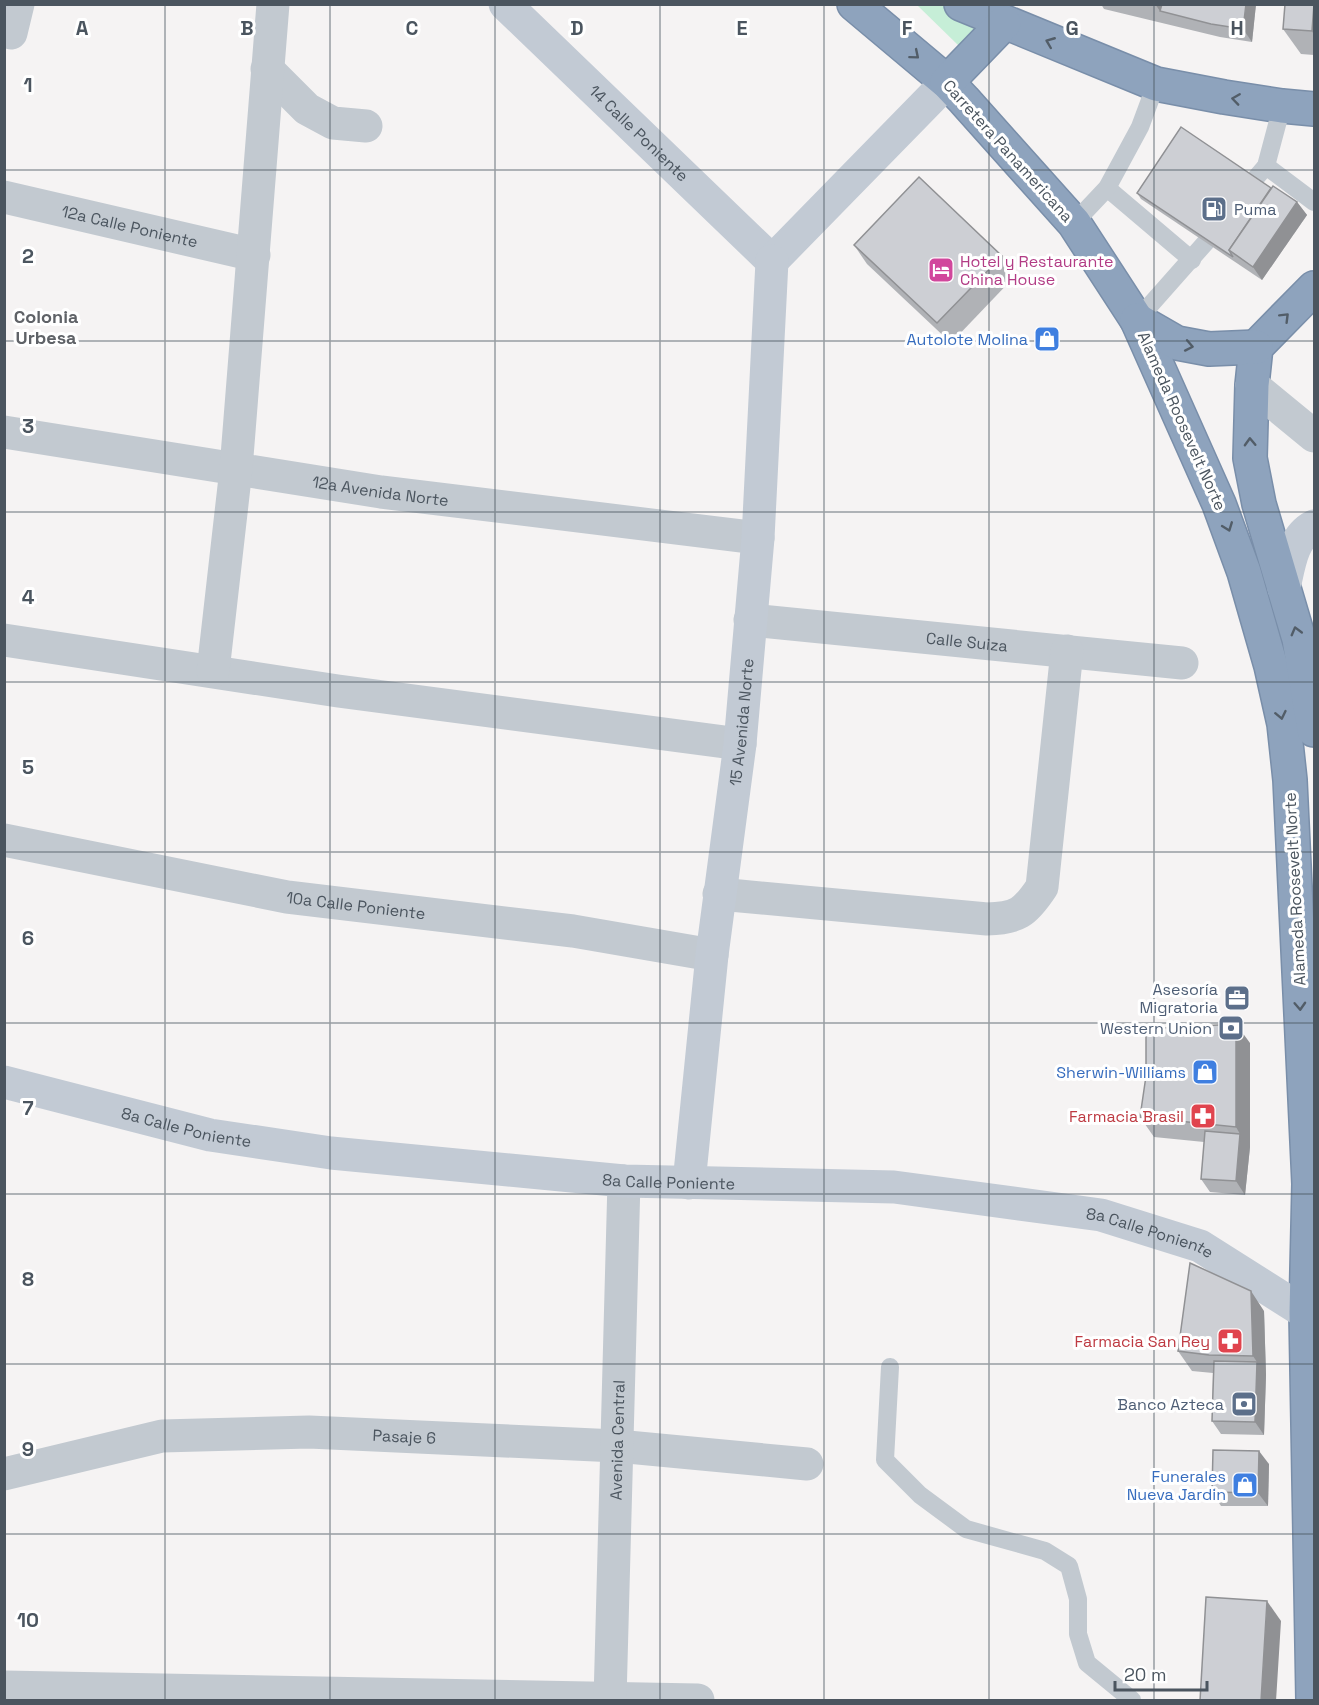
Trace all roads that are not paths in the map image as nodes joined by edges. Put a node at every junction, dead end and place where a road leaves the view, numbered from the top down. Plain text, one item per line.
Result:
1 (18, 4) edge
2 (273, 4) edge
3 (505, 4) edge
4 (854, 4) edge
5 (961, 4) edge
6 (1004, 23) junction
7 (4, 32) edge
8 (267, 69) junction
9 (947, 82) junction
10 (1156, 84) junction
11 (1282, 106) junction
12 (1314, 109) edge
13 (366, 126) dead end
14 (1107, 188) junction
15 (4, 197) edge
16 (1314, 202) edge
17 (1074, 223) junction
18 (1206, 242) edge
19 (254, 255) junction
20 (1192, 260) junction
21 (772, 261) junction
22 (1314, 288) edge
23 (1137, 320) junction
24 (1256, 347) junction
25 (1252, 385) junction
26 (4, 432) edge
27 (1314, 436) edge
28 (236, 469) junction
29 (1314, 526) edge
30 (758, 538) junction
31 (1284, 588) junction
32 (750, 620) junction
33 (4, 640) edge
34 (1067, 651) junction
35 (1182, 663) dead end
36 (213, 671) junction
37 (1314, 730) edge
38 (740, 744) junction
39 (4, 840) edge
40 (719, 894) junction
41 (712, 955) junction
42 (4, 1082) edge
43 (624, 1181) junction
44 (689, 1183) junction
45 (1311, 1184) edge
46 (1310, 1315) edge
47 (890, 1367) dead end
48 (617, 1446) junction
49 (807, 1464) dead end
50 (4, 1474) edge
51 (4, 1687) edge
52 (610, 1700) edge
53 (698, 1701) edge
54 (1132, 1701) edge
55 (1313, 1701) edge

1 - 7 street
2 - 8 street
3 - 21 street, 14 Calle Poniente
4 -> 9 highway, Carretera Panamericana
5 - 6 highway
6 - 9 highway
10 -> 6 highway
8 - 13 street
8 - 19 street
9 - 17 highway, Carretera Panamericana
9 - 21 street
11 -> 10 highway
10 - 14 lane
11 - 12 highway
11 - 16 lane
14 - 17 lane
14 - 20 lane
15 - 19 street, 12a Calle Poniente
17 - 23 highway, Carretera Panamericana
18 - 20 lane
19 - 28 street
20 - 23 lane
21 - 30 street, 15 Avenida Norte
24 -> 22 highway
23 -> 24 highway
23 -> 45 highway, Alameda Roosevelt Norte
24 - 25 highway
25 - 27 street
31 -> 25 highway
26 - 28 street, 12a Avenida Norte
28 - 30 street, 12a Avenida Norte
28 - 36 street
29 - 31 street
30 - 32 street, 15 Avenida Norte
37 -> 31 highway
32 - 34 street, Calle Suiza
32 - 38 street, 15 Avenida Norte
33 - 36 street
34 - 35 street, Calle Suiza
34 - 40 street
36 - 38 street
38 - 40 street, 15 Avenida Norte
39 - 41 street, 10a Calle Poniente
40 - 41 street, 15 Avenida Norte
41 - 44 street, 15 Avenida Norte
42 - 43 street, 8a Calle Poniente
43 - 44 street, 8a Calle Poniente
43 - 48 street, Avenida Central
44 - 46 street, 8a Calle Poniente
45 - 46 highway, Alameda Roosevelt Norte
46 - 55 highway, Alameda Roosevelt Norte
47 - 54 lane
48 - 49 street, Pasaje 6
48 - 50 street, Pasaje 6
48 - 52 street, Avenida Central
51 - 52 street
52 - 53 street

